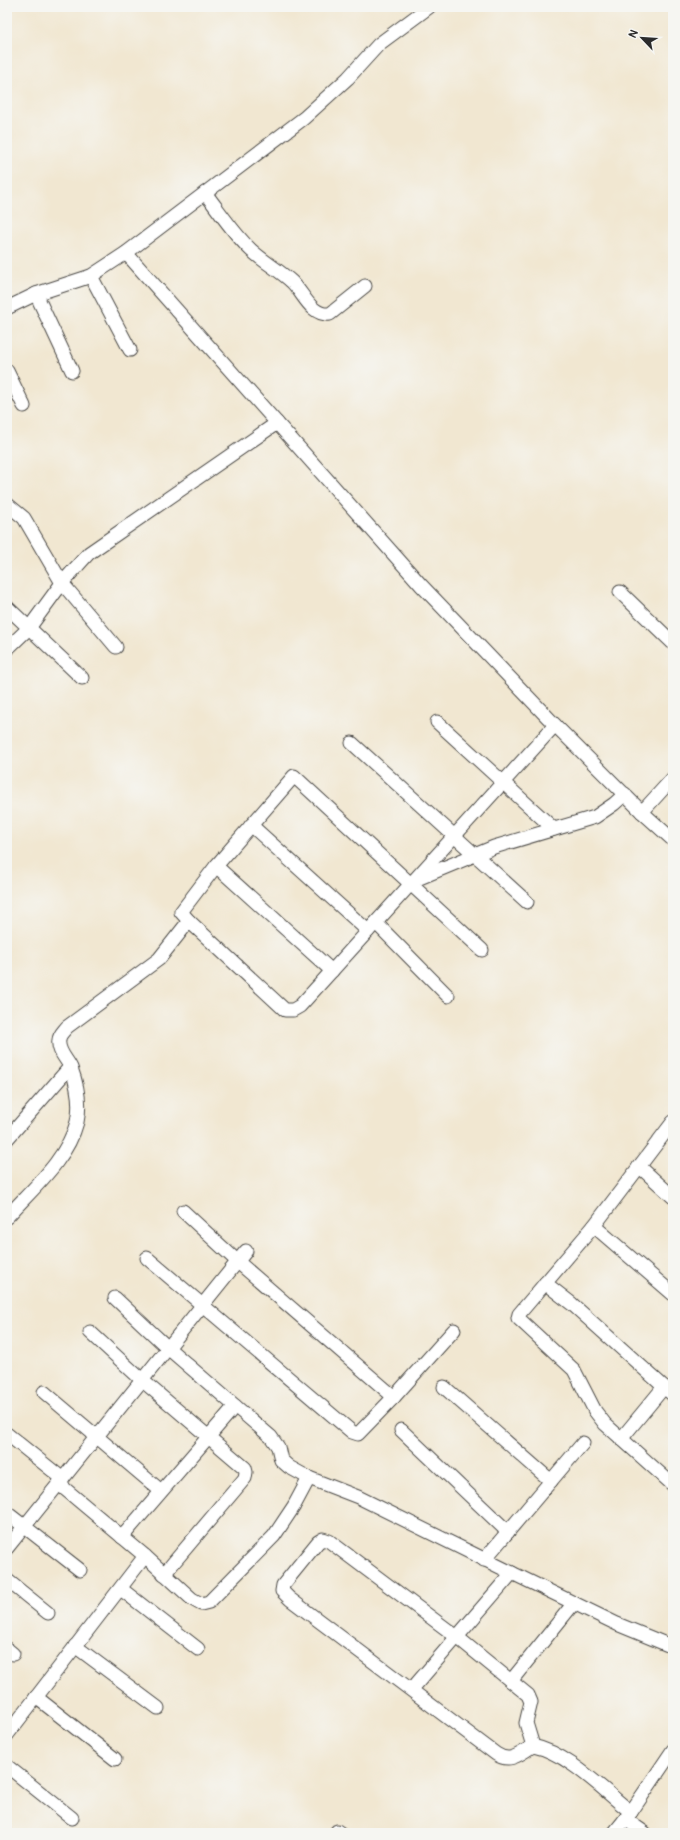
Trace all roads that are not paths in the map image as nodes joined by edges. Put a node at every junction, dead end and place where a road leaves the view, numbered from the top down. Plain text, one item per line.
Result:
1 (428, 7) edge
2 (205, 192) junction
3 (126, 253) junction
4 (91, 276) junction
5 (365, 286) dead end
6 (36, 294) junction
7 (7, 308) edge
8 (130, 350) dead end
9 (7, 371) edge
10 (72, 371) dead end
11 (24, 406) dead end
12 (277, 423) junction
13 (7, 504) edge
14 (62, 583) junction
15 (620, 592) dead end
16 (7, 607) edge
17 (29, 628) junction
18 (673, 643) edge
19 (116, 647) dead end
20 (7, 649) edge
21 (82, 678) dead end
22 (437, 722) dead end
23 (555, 725) junction
24 (352, 743) dead end
25 (673, 778) edge
26 (503, 782) junction
27 (625, 794) junction
28 (642, 812) junction
29 (251, 825) junction
30 (554, 829) junction
31 (454, 836) junction
32 (673, 840) edge
33 (475, 855) junction
34 (216, 866) junction
35 (412, 882) junction
36 (527, 902) dead end
37 (189, 921) junction
38 (372, 927) junction
39 (482, 950) dead end
40 (332, 971) junction
41 (448, 996) dead end
42 (70, 1067) junction
43 (673, 1122) edge
44 (7, 1139) edge
45 (639, 1166) junction
46 (673, 1197) edge
47 (183, 1211) dead end
48 (7, 1217) edge
49 (594, 1226) junction
50 (246, 1251) dead end
51 (147, 1258) dead end
52 (238, 1262) junction
53 (545, 1283) junction
54 (673, 1294) edge
55 (114, 1298) dead end
56 (202, 1306) junction
57 (454, 1330) dead end
58 (90, 1332) dead end
59 (168, 1348) junction
60 (143, 1381) junction
61 (444, 1387) dead end
62 (668, 1391) edge
63 (44, 1392) dead end
64 (394, 1397) junction
65 (235, 1406) junction
66 (401, 1430) dead end
67 (7, 1434) edge
68 (98, 1436) junction
69 (208, 1436) junction
70 (621, 1439) junction
71 (583, 1443) dead end
72 (309, 1478) junction
73 (551, 1481) junction
74 (61, 1482) junction
75 (673, 1485) edge
76 (161, 1491) junction
77 (7, 1513) edge
78 (24, 1527) junction
79 (508, 1532) junction
80 (122, 1537) junction
81 (7, 1548) edge
82 (145, 1556) junction
83 (484, 1560) junction
84 (80, 1570) dead end
85 (512, 1573) junction
86 (164, 1574) junction
87 (7, 1580) edge
88 (121, 1589) junction
89 (574, 1603) junction
90 (48, 1613) dead end
91 (457, 1637) junction
92 (76, 1646) junction
93 (673, 1647) edge
94 (198, 1649) dead end
95 (511, 1681) junction
96 (412, 1690) junction
97 (36, 1697) junction
98 (158, 1708) dead end
99 (7, 1734) edge
100 (533, 1746) junction
101 (673, 1750) edge
102 (115, 1759) dead end
103 (7, 1766) edge
104 (628, 1816) junction
105 (72, 1818) dead end
106 (614, 1833) edge
107 (645, 1833) edge

1 - 2 street
2 - 3 street
2 - 5 street
3 - 4 street
3 - 12 street
4 - 6 street
4 - 8 street
6 - 7 street
6 - 10 street
9 - 11 street
12 - 14 street
12 - 23 street
13 - 14 street
14 - 17 street
14 - 19 street
15 - 18 street
16 - 17 street
17 - 20 street
17 - 21 street
22 - 26 street
23 - 26 street
23 - 27 street
24 - 31 street
25 - 28 street
26 - 30 street
26 - 31 street
27 - 28 street
27 - 30 street
28 - 32 street
29 - 34 street
29 - 35 street
29 - 38 street
30 - 33 street
31 - 33 street
31 - 35 street
33 - 35 street
33 - 36 street
34 - 37 street
34 - 40 street
35 - 38 street
35 - 39 street
37 - 40 street
37 - 42 street
38 - 40 street
38 - 41 street
42 - 44 street
42 - 48 street
43 - 45 street
45 - 46 street
45 - 49 street
47 - 52 street
49 - 53 street
49 - 54 street
50 - 52 street
51 - 56 street
52 - 56 street
52 - 64 street
53 - 62 street
53 - 70 street
55 - 59 street
56 - 59 street
56 - 64 street
57 - 64 street
58 - 60 street
59 - 60 street
59 - 65 street
60 - 68 street
60 - 69 street
61 - 73 street
62 - 70 street
63 - 68 street
65 - 69 street
65 - 72 street
66 - 79 street
67 - 74 street
68 - 74 street
68 - 76 street
69 - 76 street
69 - 86 street
70 - 75 street
71 - 73 street
72 - 83 street
72 - 86 street
73 - 79 street
74 - 78 street
74 - 80 street
76 - 80 street
77 - 78 street
78 - 81 street
78 - 84 street
79 - 83 street
80 - 82 street
82 - 86 street
82 - 88 street
83 - 85 street
85 - 89 street
85 - 91 street
87 - 90 street
88 - 92 street
88 - 94 street
89 - 93 street
89 - 95 street
91 - 95 street
91 - 96 street
91 - 96 street
92 - 97 street
92 - 98 street
95 - 100 street
96 - 100 street
97 - 99 street
97 - 102 street
100 - 104 street
101 - 104 street
103 - 105 street
104 - 106 street
104 - 107 street

